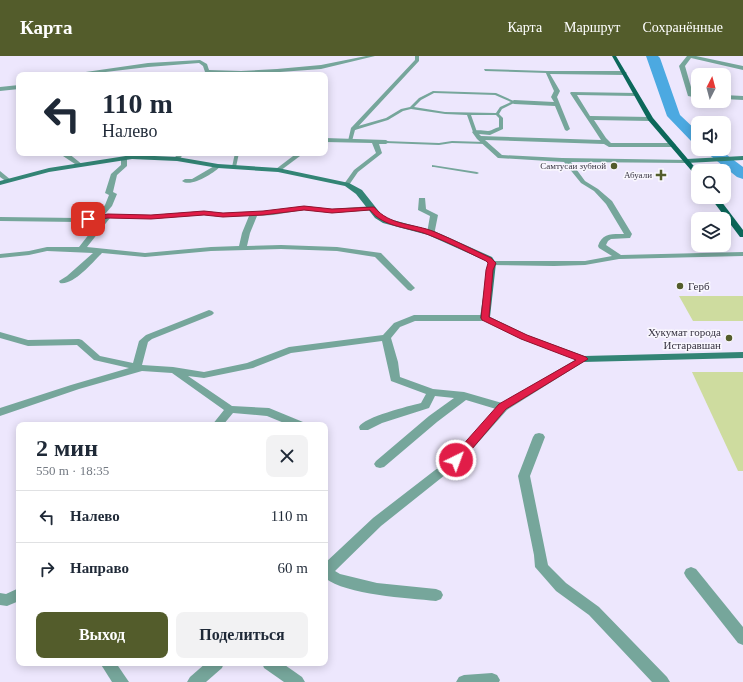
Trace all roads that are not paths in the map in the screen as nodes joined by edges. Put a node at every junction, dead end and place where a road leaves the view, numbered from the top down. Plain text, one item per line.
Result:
1 (373, 56) edge
2 (417, 56) edge
3 (614, 56) edge
4 (743, 68) edge
5 (485, 70) dead end
6 (92, 72) edge
7 (213, 72) edge
8 (284, 72) edge
9 (547, 72) junction
10 (624, 73) junction
11 (16, 87) edge
12 (0, 89) edge
13 (635, 94) junction
14 (691, 96) edge
15 (731, 97) edge
16 (743, 98) edge
17 (514, 102) junction
18 (558, 104) junction
19 (411, 108) junction
20 (469, 114) junction
21 (497, 114) junction
22 (588, 118) junction
23 (650, 119) junction
24 (501, 128) joint
25 (353, 129) junction
26 (567, 129) dead end
27 (475, 132) junction
28 (479, 138) junction
29 (328, 140) edge
30 (350, 141) junction
31 (375, 142) junction
32 (386, 142) joint
33 (605, 142) junction
34 (486, 143) junction
35 (673, 145) junction
36 (68, 156) edge
37 (129, 156) edge
38 (179, 156) edge
39 (236, 156) edge
40 (297, 156) edge
41 (741, 158) edge
42 (566, 160) junction
43 (691, 161) junction
44 (692, 164) edge
45 (80, 165) junction
46 (218, 166) junction
47 (434, 166) dead end
48 (234, 167) junction
49 (278, 170) junction
50 (0, 173) edge
51 (477, 173) dead end
52 (9, 181) junction
53 (185, 181) dead end
54 (0, 183) edge
55 (347, 184) junction
56 (422, 200) dead end
57 (719, 204) edge
58 (372, 208) junction
59 (254, 213) junction
60 (106, 214) junction
61 (0, 219) edge
62 (431, 233) junction
63 (743, 235) edge
64 (244, 248) junction
65 (81, 249) junction
66 (100, 251) junction
67 (743, 254) edge
68 (0, 256) edge
69 (619, 257) junction
70 (492, 263) junction
71 (64, 281) dead end
72 (411, 288) dead end
73 (209, 313) dead end
74 (485, 318) junction
75 (0, 335) edge
76 (386, 338) junction
77 (743, 355) edge
78 (583, 359) junction
79 (140, 367) junction
80 (172, 370) junction
81 (432, 392) junction
82 (464, 396) junction
83 (503, 407) junction
84 (230, 409) junction
85 (0, 412) edge
86 (219, 422) edge
87 (292, 422) edge
88 (364, 428) dead end
89 (539, 437) dead end
90 (380, 464) dead end
91 (328, 570) edge
92 (328, 573) edge
93 (691, 573) dead end
94 (436, 595) dead end
95 (16, 596) edge
96 (0, 599) edge
97 (743, 638) edge
98 (109, 666) edge
99 (214, 666) edge
100 (273, 666) edge
101 (492, 680) dead end
102 (121, 682) edge
103 (195, 682) edge
104 (297, 682) edge
105 (464, 682) edge
106 (662, 682) edge

1 - 8 street
2 - 25 street
3 - 10 main road
4 - 14 street
5 - 9 street
6 - 7 street
9 - 10 street
9 - 18 street
10 - 13 main road
11 - 12 street
13 - 22 street
13 - 23 main road
15 - 16 street
17 - 18 street
17 - 19 street
17 - 21 street
18 - 26 street
19 - 20 street
19 - 25 street
20 - 21 street
20 - 27 street
21 - 24 street
22 - 23 street
22 - 33 street
23 - 35 main road
24 - 27 street
25 - 30 street
27 - 28 street
28 - 33 street
28 - 34 street
29 - 30 street
30 - 31 street
31 - 32 street
31 - 55 street
32 - 34 street
33 - 35 street
34 - 42 street
35 - 43 main road
36 - 45 street
37 - 38 main road
37 - 45 main road
37 - 60 street
38 - 46 main road
39 - 48 street
40 - 49 street
41 - 43 main road
42 - 43 street
42 - 69 street
43 - 44 main road
45 - 52 main road
46 - 48 main road
46 - 53 street
47 - 51 street
48 - 49 main road
49 - 55 main road
50 - 52 street
52 - 54 main road
55 - 58 main road
56 - 62 street
57 - 63 main road
58 - 59 street
58 - 62 main road
59 - 60 street
59 - 64 street
60 - 61 street
60 - 65 street
62 - 70 main road
64 - 66 street
64 - 72 street
65 - 66 street
65 - 68 street
66 - 71 street
67 - 69 street
69 - 70 street
70 - 74 main road
73 - 79 street
74 - 76 street
74 - 78 main road
75 - 79 street
76 - 80 street
76 - 81 street
77 - 78 main road
78 - 83 street
79 - 80 street
79 - 85 street
80 - 84 street
81 - 82 street
81 - 88 street
82 - 83 street
82 - 90 street
83 - 91 street
84 - 86 street
84 - 87 street
89 - 106 street
92 - 94 street
93 - 97 street
95 - 96 street
98 - 102 street
99 - 103 street
100 - 104 street
101 - 105 street

